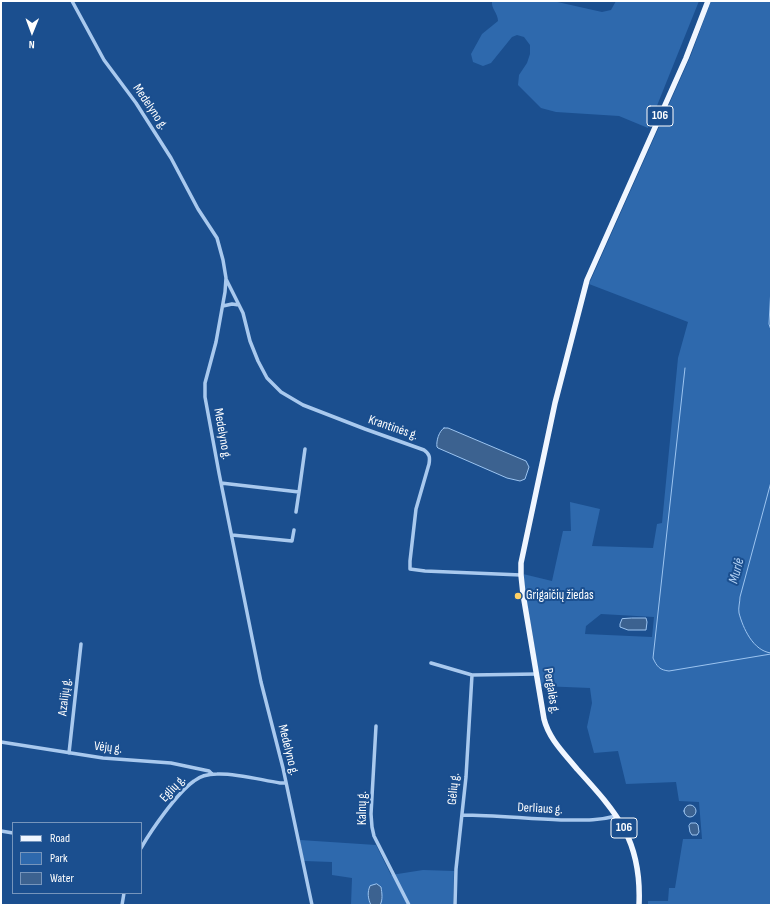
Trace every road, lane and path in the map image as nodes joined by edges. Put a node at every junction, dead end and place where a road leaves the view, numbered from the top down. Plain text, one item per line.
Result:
1 (72, 1) edge
2 (708, 1) edge
3 (226, 278) junction
4 (240, 305) junction
5 (223, 306) junction
6 (305, 449) dead end
7 (221, 483) junction
8 (299, 492) junction
9 (296, 512) dead end
10 (294, 530) dead end
11 (232, 535) junction
12 (521, 575) junction
13 (81, 644) dead end
14 (432, 663) dead end
15 (537, 674) junction
16 (472, 675) junction
17 (376, 726) dead end
18 (1, 742) edge
19 (69, 753) junction
20 (212, 774) junction
21 (286, 783) junction
22 (462, 815) junction
23 (616, 816) junction
24 (1, 831) edge
25 (12, 833) edge
26 (142, 847) edge
27 (124, 894) edge
28 (122, 905) edge
29 (312, 905) edge
30 (409, 905) edge
31 (455, 905) edge
32 (639, 905) edge

1 - 3 street, Medelyno g.
2 - 12 main road, Pergalės g. / 106
3 - 4 street, Krantinės g.
3 - 5 street, Medelyno g.
4 - 5 street
4 - 12 street, Krantinės g.
5 - 7 street, Medelyno g.
6 - 8 street
7 - 8 street
7 - 11 street, Medelyno g.
8 - 9 street
10 - 11 street
11 - 21 street, Medelyno g.
12 - 15 main road, Pergalės g. / 106
13 - 19 street, Azalijų g.
14 - 16 street
15 - 16 street
15 - 23 main road, Pergalės g. / 106
16 - 22 street, Gėlių g.
17 - 30 street, Kalnų g.
18 - 19 street, Vėjų g.
19 - 20 street, Vėjų g.
20 - 21 street, Eglių g.
20 - 26 street, Eglių g.
21 - 29 street, Medelyno g.
22 - 23 street, Derliaus g.
22 - 31 street, Gėlių g.
23 - 32 main road, Pergalės g. / 106
24 - 25 street
27 - 28 street

